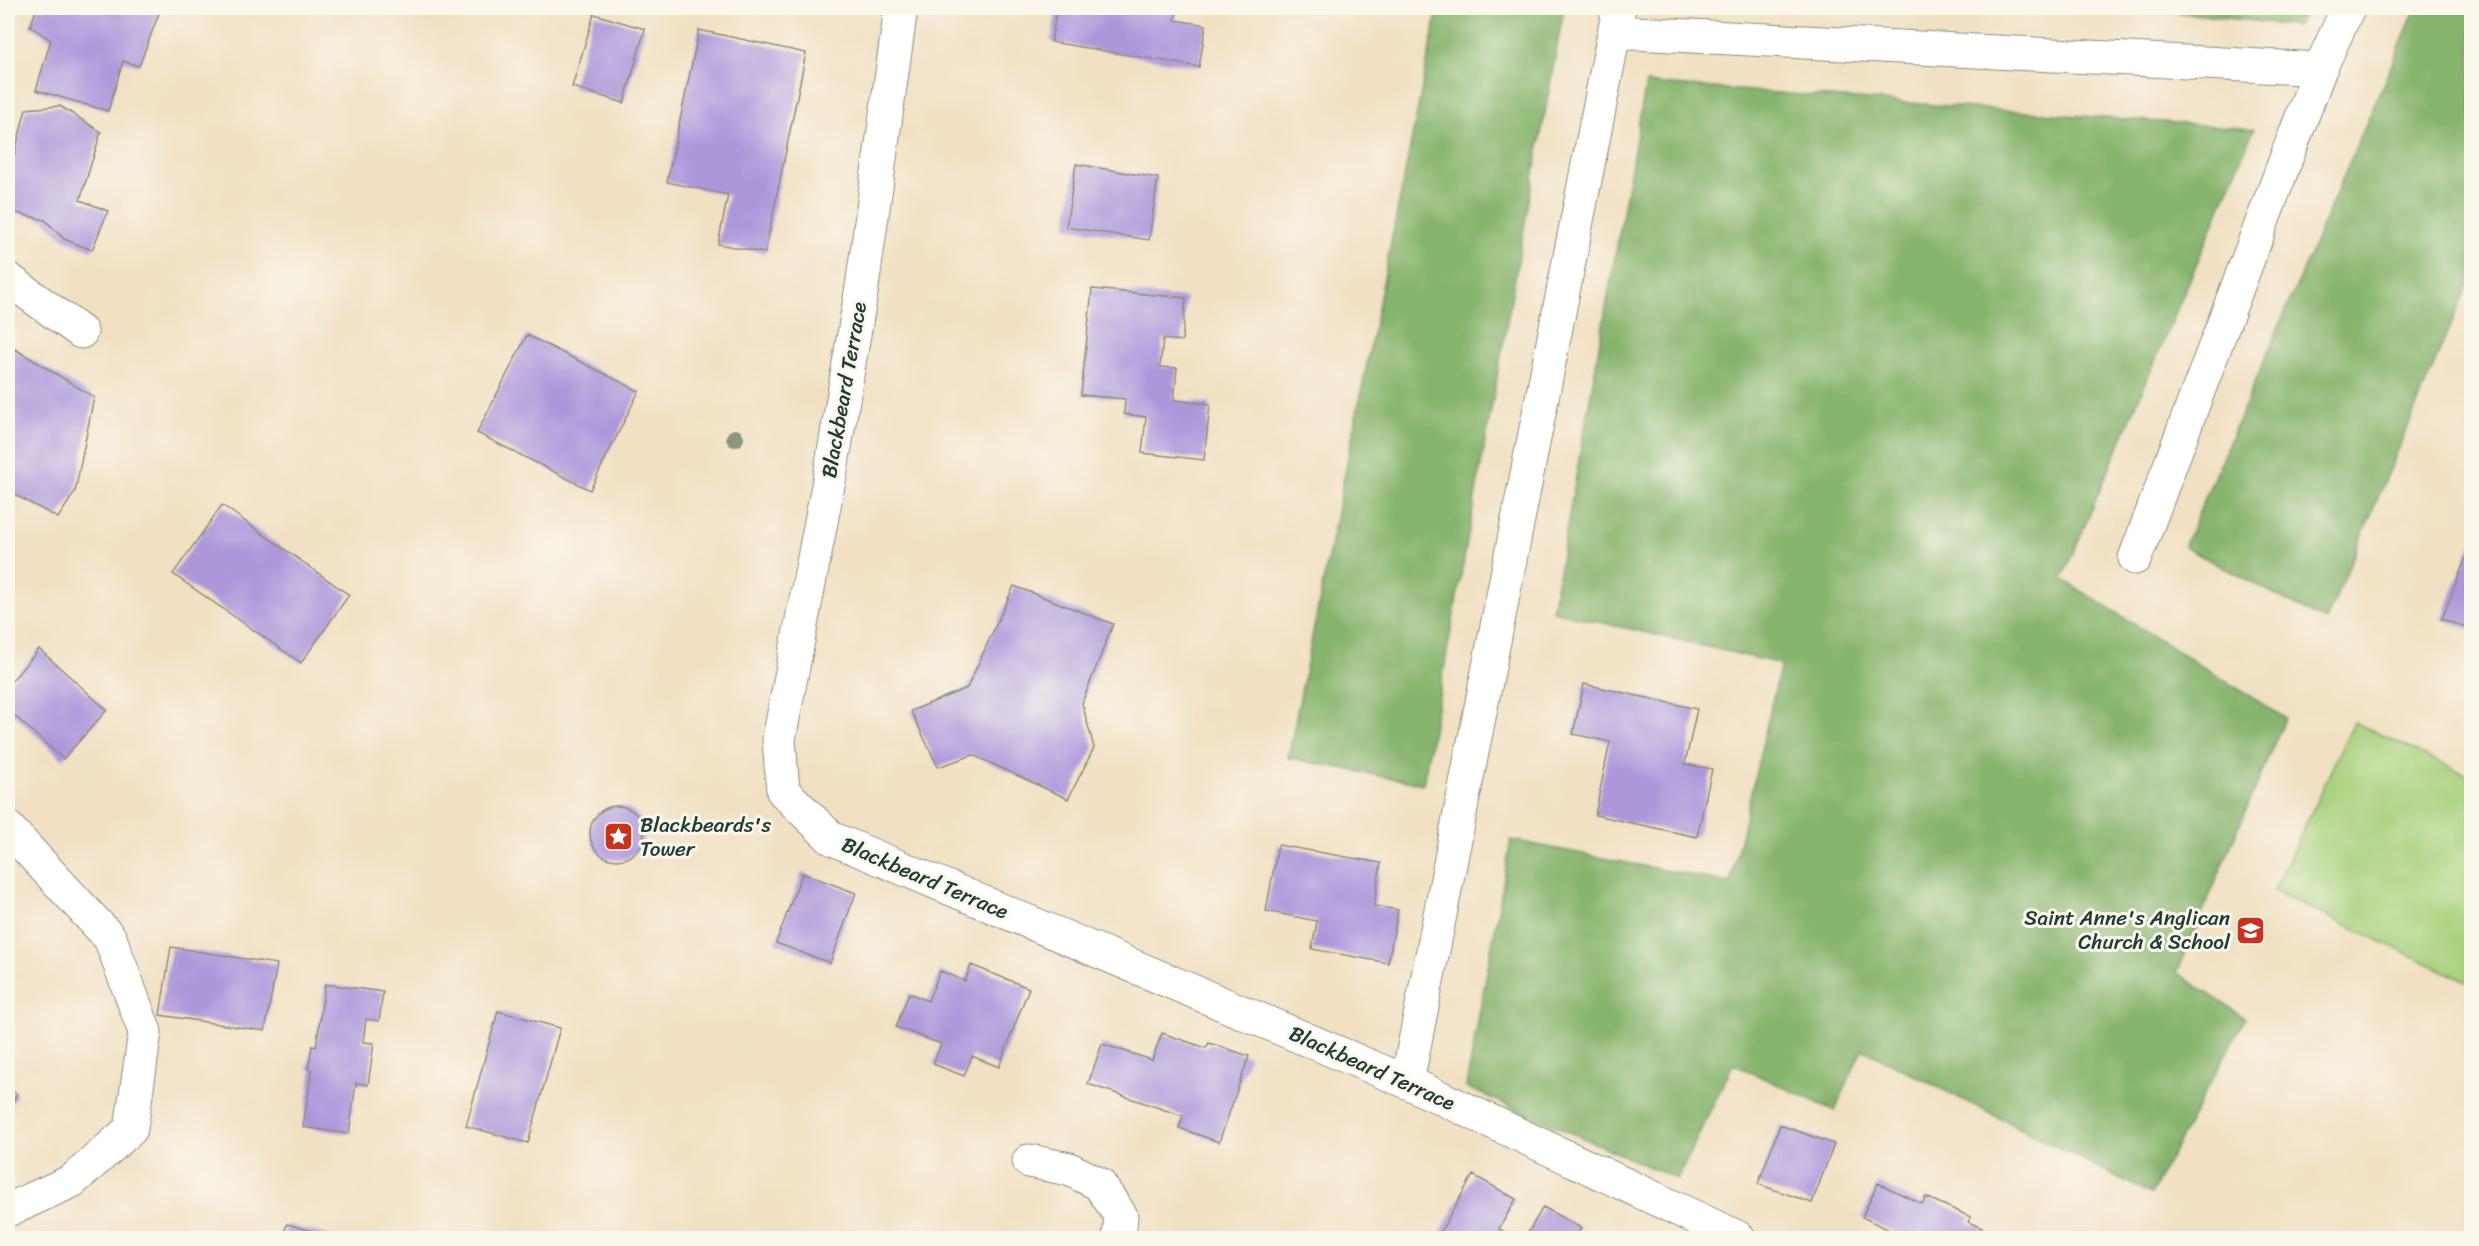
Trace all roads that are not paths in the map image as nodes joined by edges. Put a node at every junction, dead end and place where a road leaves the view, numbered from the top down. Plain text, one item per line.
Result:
1 (901, 8) edge
2 (2348, 8) edge
3 (1617, 20) edge
4 (2320, 69) junction
5 (8, 279) edge
6 (81, 332) dead end
7 (2135, 558) dead end
8 (8, 828) edge
9 (1407, 1082) junction
10 (1029, 1161) dead end
11 (8, 1210) edge
12 (1119, 1239) edge
13 (1739, 1239) edge

1 - 9 street, Blackbeard Terrace
2 - 4 street
3 - 4 street
3 - 9 street
4 - 7 street
5 - 6 street
8 - 11 street
9 - 13 street, Blackbeard Terrace
10 - 12 street

